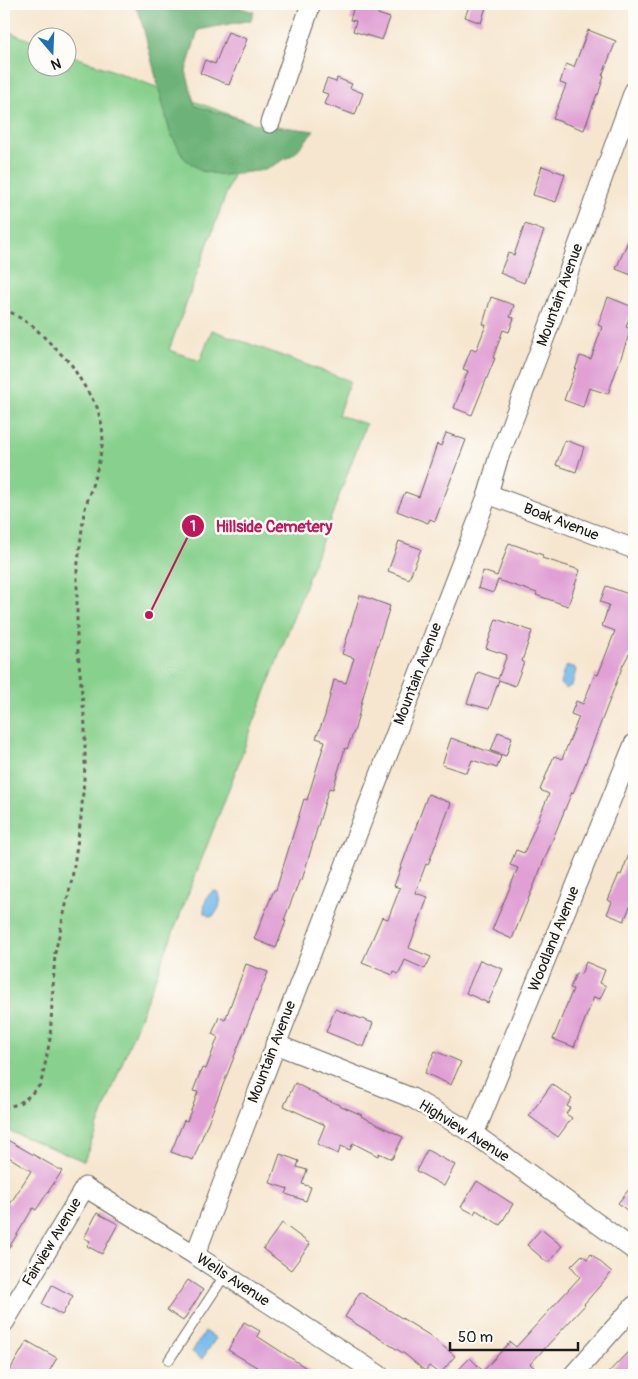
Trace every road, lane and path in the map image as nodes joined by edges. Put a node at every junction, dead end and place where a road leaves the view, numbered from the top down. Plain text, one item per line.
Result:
1 (311, 4) edge
2 (634, 91) edge
3 (270, 123) dead end
4 (4, 308) edge
5 (488, 494) junction
6 (634, 549) edge
7 (634, 744) edge
8 (275, 1044) junction
9 (4, 1108) edge
10 (474, 1134) junction
11 (85, 1187) joint
12 (634, 1250) edge
13 (194, 1255) junction
14 (225, 1276) junction
15 (634, 1306) edge
16 (4, 1323) edge
17 (169, 1360) dead end
18 (379, 1375) edge
19 (572, 1375) edge

1 - 3 street
2 - 5 street, Mountain Avenue
4 - 9 path
5 - 6 street, Boak Avenue
5 - 8 street, Mountain Avenue
7 - 10 street, Woodland Avenue
8 - 10 street, Highview Avenue
8 - 13 street, Mountain Avenue
10 - 12 street, Highview Avenue
11 - 13 street, Wells Avenue
11 - 16 street, Fairview Avenue
13 - 14 street, Wells Avenue
14 - 17 lane
14 - 18 street, Wells Avenue
15 - 19 street

